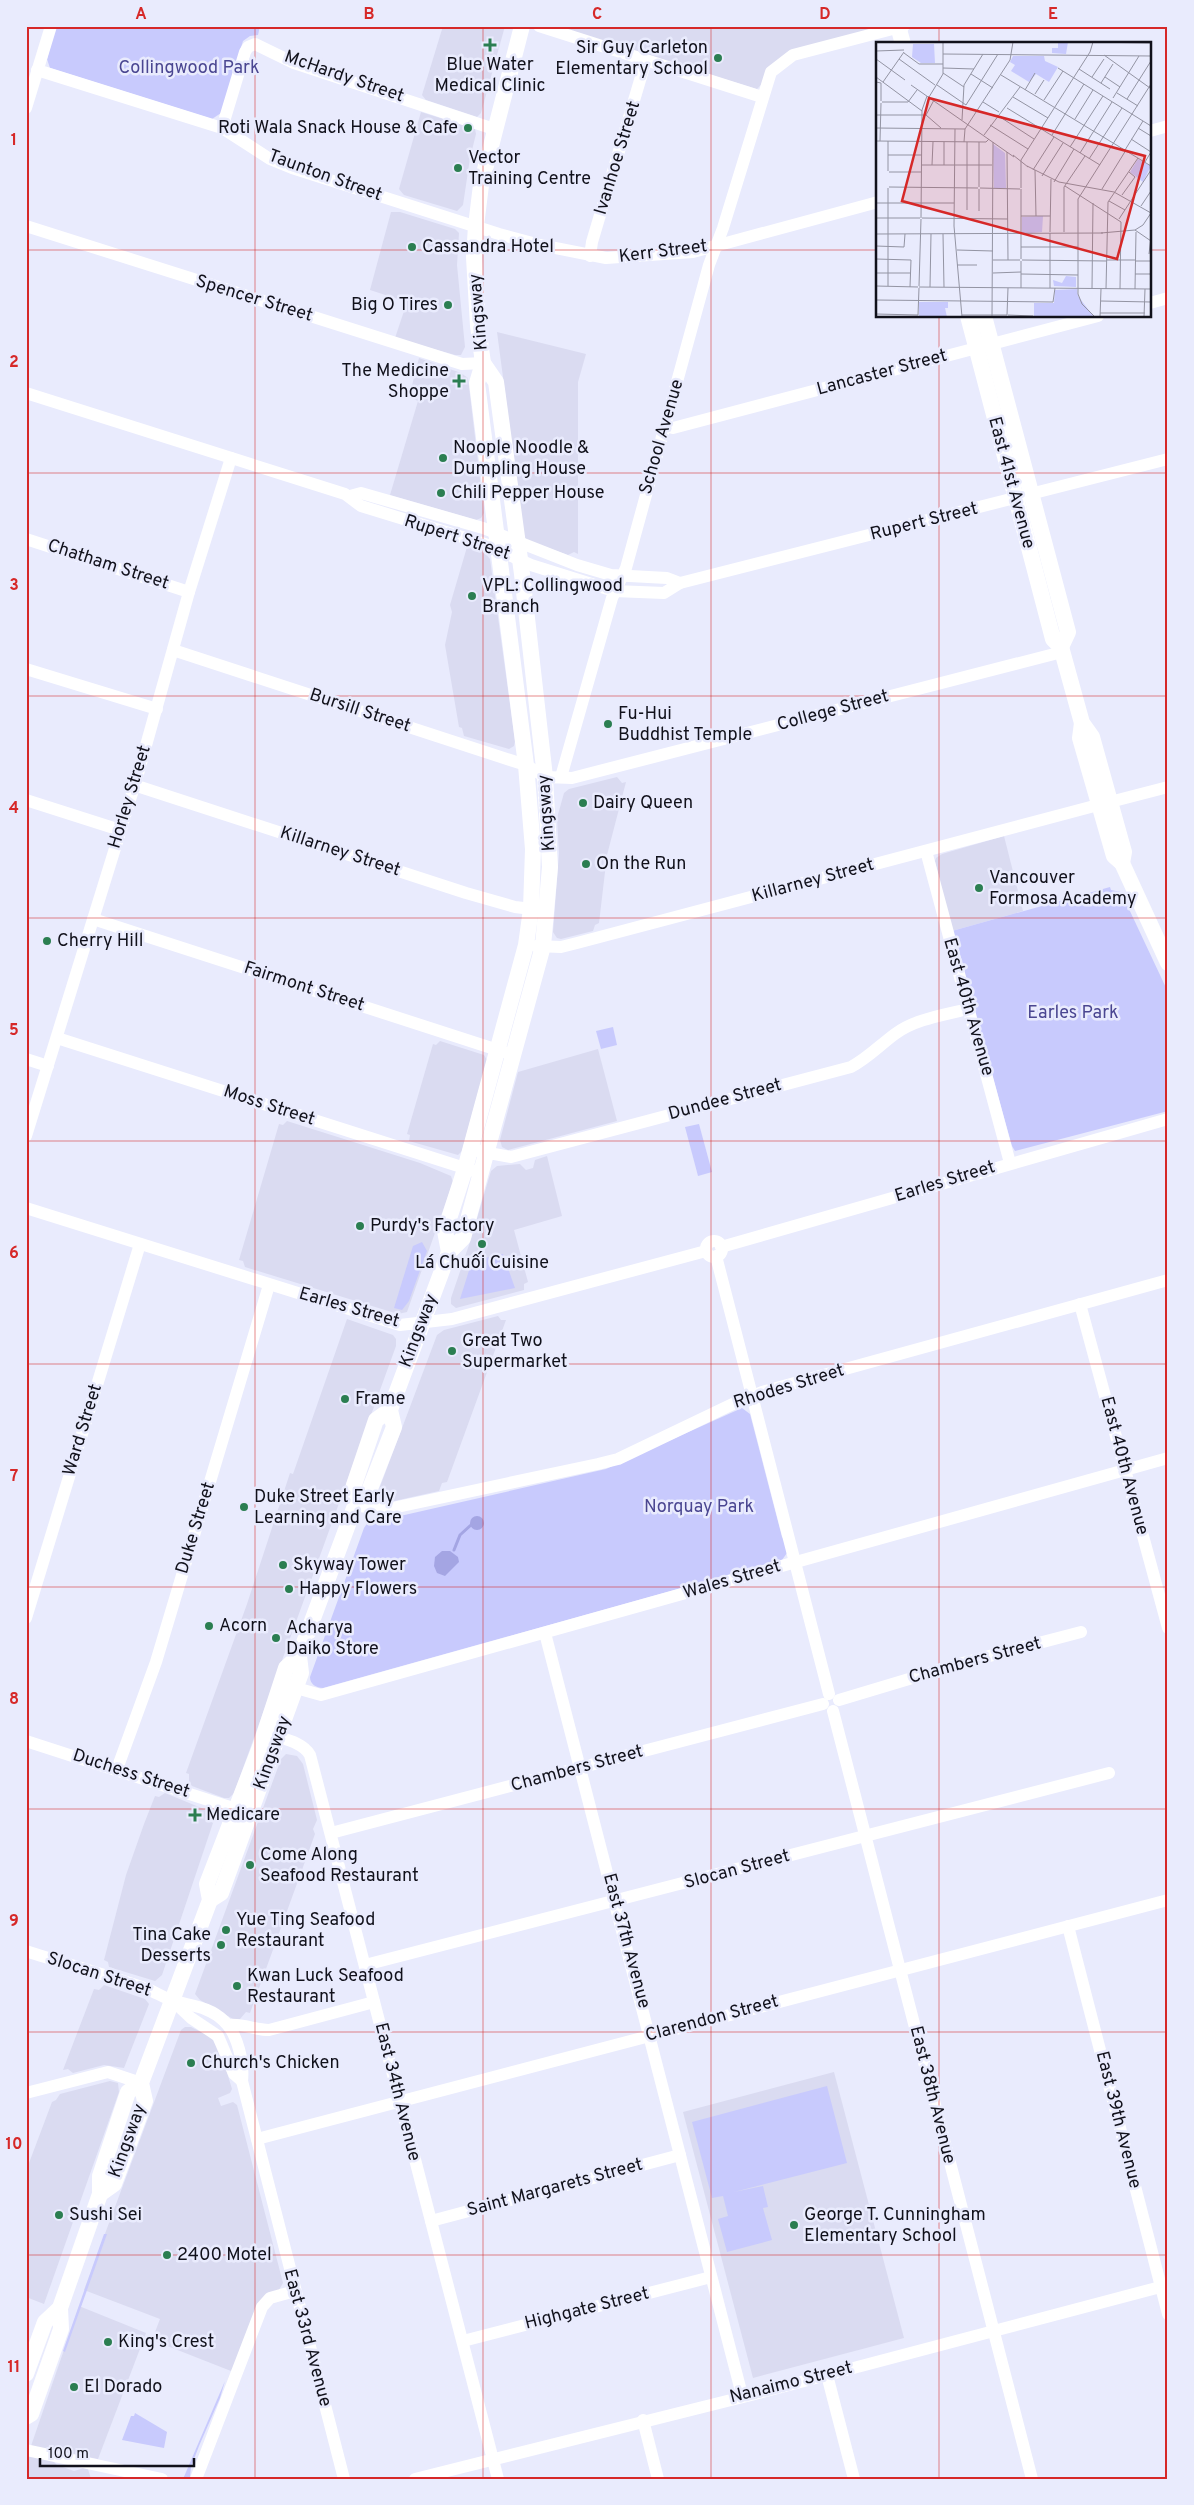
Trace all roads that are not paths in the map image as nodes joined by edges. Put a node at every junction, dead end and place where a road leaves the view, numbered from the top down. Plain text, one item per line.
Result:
1 (50, 26) edge
2 (522, 26) edge
3 (539, 26) edge
4 (901, 31) edge
5 (646, 60) junction
6 (37, 70) junction
7 (762, 97) junction
8 (26, 108) edge
9 (1168, 126) edge
10 (222, 128) junction
11 (494, 129) junction
12 (1152, 130) edge
13 (876, 203) edge
14 (26, 226) edge
15 (476, 226) junction
16 (716, 246) junction
17 (590, 256) junction
18 (1168, 298) edge
19 (1152, 302) edge
20 (968, 318) edge
21 (984, 318) edge
22 (1090, 318) edge
23 (991, 344) junction
24 (975, 349) junction
25 (483, 363) junction
26 (26, 393) edge
27 (666, 426) junction
28 (231, 458) junction
29 (1168, 459) edge
30 (350, 496) junction
31 (1023, 497) junction
32 (496, 533) junction
33 (26, 539) edge
34 (518, 542) junction
35 (498, 550) junction
36 (520, 559) junction
37 (622, 576) junction
38 (680, 583) junction
39 (614, 591) junction
40 (189, 592) junction
41 (1061, 649) junction
42 (173, 650) junction
43 (26, 668) edge
44 (157, 709) junction
45 (526, 765) junction
46 (553, 777) junction
47 (134, 785) junction
48 (1168, 787) edge
49 (26, 800) edge
50 (1104, 804) junction
51 (120, 830) junction
52 (926, 851) junction
53 (531, 909) junction
54 (548, 911) junction
55 (93, 919) junction
56 (526, 945) junction
57 (544, 946) junction
58 (1168, 963) edge
59 (968, 1009) junction
60 (57, 1038) junction
61 (498, 1050) junction
62 (514, 1055) junction
63 (26, 1060) edge
64 (48, 1066) junction
65 (1168, 1118) edge
66 (26, 1136) edge
67 (470, 1149) junction
68 (487, 1153) junction
69 (1010, 1162) junction
70 (465, 1168) junction
71 (482, 1173) junction
72 (26, 1208) edge
73 (140, 1244) junction
74 (450, 1252) junction
75 (714, 1252) junction
76 (1168, 1280) edge
77 (269, 1285) junction
78 (1080, 1304) junction
79 (423, 1322) junction
80 (752, 1396) junction
81 (1168, 1458) edge
82 (1126, 1469) junction
83 (356, 1504) junction
84 (795, 1562) junction
85 (26, 1618) edge
86 (1168, 1628) edge
87 (545, 1632) junction
88 (1081, 1632) dead end
89 (299, 1656) junction
90 (296, 1688) junction
91 (831, 1703) junction
92 (272, 1735) junction
93 (26, 1742) edge
94 (581, 1768) junction
95 (117, 1769) junction
96 (1109, 1773) dead end
97 (236, 1809) junction
98 (331, 1833) junction
99 (866, 1837) junction
100 (210, 1900) junction
101 (1168, 1900) edge
102 (615, 1902) junction
103 (1068, 1926) junction
104 (26, 1951) edge
105 (365, 1965) junction
106 (900, 1970) junction
107 (172, 2000) junction
108 (374, 2002) junction
109 (228, 2025) junction
110 (650, 2035) junction
111 (218, 2036) joint
112 (242, 2082) junction
113 (142, 2083) junction
114 (26, 2093) edge
115 (400, 2102) junction
116 (257, 2138) junction
117 (680, 2156) junction
118 (431, 2221) junction
119 (711, 2277) junction
120 (1164, 2286) edge
121 (295, 2290) junction
122 (60, 2308) junction
123 (1168, 2314) edge
124 (994, 2331) junction
125 (463, 2341) junction
126 (26, 2374) edge
127 (826, 2375) junction
128 (742, 2395) junction
129 (26, 2417) edge
130 (643, 2420) junction
131 (26, 2450) edge
132 (493, 2459) junction
133 (162, 2479) edge
134 (196, 2479) edge
135 (344, 2479) edge
136 (414, 2479) edge
137 (498, 2479) edge
138 (658, 2479) edge
139 (854, 2479) edge
140 (1032, 2479) edge

1 - 6 street
2 - 11 main road, Kingsway
3 - 5 street
4 - 7 street, School Avenue
5 - 7 street
5 - 17 street, Ivanhoe Street
6 - 8 street
6 - 10 street, Taunton Street
7 - 16 street, School Avenue
9 - 12 street
10 - 11 street, McHardy Street
10 - 15 street, Taunton Street
11 - 15 main road, Kingsway
13 - 16 street, Kerr Street
14 - 25 street, Spencer Street
15 - 17 street, Kerr Street
15 - 25 main road, Kingsway
16 - 17 street, Kerr Street
16 - 27 street, School Avenue
18 - 19 street
20 - 24 main road, East 41st Avenue
21 - 23 main road, East 41st Avenue
22 - 23 street, Lancaster Street
23 - 24 street, Lancaster Street
23 - 31 main road, East 41st Avenue
24 - 27 street, Lancaster Street
24 - 31 main road, East 41st Avenue
25 - 32 main road, Kingsway
25 - 34 main road, Kingsway
26 - 28 street, Rupert Street
27 - 37 street, School Avenue
28 - 30 street, Rupert Street
28 - 40 street, Horley Street
29 - 31 street, Rupert Street
30 - 32 street, Rupert Street
30 - 35 street, Rupert Street
31 - 38 street, Rupert Street
31 - 41 main road, East 41st Avenue
32 - 34 street, Rupert Street
32 - 35 main road, Kingsway
33 - 40 street, Chatham Street
34 - 36 main road, Kingsway
34 - 37 street, Rupert Street
35 - 36 street, Rupert Street
35 - 45 main road, Kingsway
36 - 39 street, Rupert Street
36 - 46 main road, Kingsway
37 - 38 street, Rupert Street
37 - 39 street, School Avenue
38 - 39 street, Rupert Street
39 - 46 street, School Avenue
40 - 42 street, Horley Street
41 - 46 street, College Street
41 - 50 main road
42 - 44 street, Horley Street
42 - 45 street, Bursill Street
43 - 44 street
44 - 47 street, Horley Street
45 - 46 street, Bursill Street
45 - 53 main road, Kingsway
46 - 54 main road, Kingsway
47 - 51 street, Horley Street
47 - 53 street, Killarney Street
48 - 50 street, Killarney Street
49 - 51 street
50 - 52 street, Killarney Street
50 - 58 main road
51 - 55 street, Horley Street
52 - 57 street, Killarney Street
52 - 59 street, East 40th Avenue
53 - 54 street, Killarney Street
53 - 56 main road, Kingsway
54 - 57 main road, Kingsway
55 - 60 street, Horley Street
55 - 61 street, Fairmont Street
56 - 57 street, Killarney Street
56 - 61 main road, Kingsway
57 - 62 main road, Kingsway
59 - 68 street, Dundee Street
59 - 69 street, East 40th Avenue
60 - 64 street, Horley Street
60 - 70 street, Moss Street
61 - 62 street, Fairmont Street
61 - 67 main road, Kingsway
62 - 68 main road, Kingsway
63 - 64 street
64 - 66 street, Horley Street
65 - 69 street, Earles Street
67 - 68 street, Dundee Street
67 - 70 main road, Kingsway
68 - 71 main road, Kingsway
69 - 75 street, Earles Street
70 - 71 street, Moss Street
70 - 74 main road, Kingsway
71 - 74 main road, Kingsway
72 - 73 street, Earles Street
73 - 77 street, Earles Street
73 - 85 street, Ward Street
74 - 79 main road, Kingsway
75 - 79 street, Earles Street
75 - 80 street, East 38th Avenue
76 - 78 street, Rhodes Street
77 - 79 street, Earles Street
77 - 95 street, Duke Street
78 - 80 street, Rhodes Street
78 - 82 street, East 40th Avenue
79 - 83 main road, Kingsway
80 - 83 street, Rhodes Street
80 - 84 street, East 38th Avenue
81 - 82 street, Wales Street
82 - 84 street, Wales Street
82 - 86 street, East 40th Avenue
83 - 89 main road, Kingsway
84 - 87 street, Wales Street
84 - 91 street, East 38th Avenue
87 - 90 street, Wales Street
87 - 94 street, East 37th Avenue
88 - 91 street, Chambers Street
89 - 90 main road, Kingsway
89 - 92 main road, Kingsway
90 - 92 main road, Kingsway
91 - 94 street, Chambers Street
91 - 99 street, East 38th Avenue
92 - 97 main road, Kingsway
92 - 98 street, East 34th Avenue
92 - 100 main road, Kingsway
93 - 95 street, Duchess Street
94 - 98 street, Chambers Street
94 - 102 street, East 37th Avenue
95 - 97 street, Duchess Street
96 - 99 street, Slocan Street
97 - 100 main road, Kingsway
98 - 105 street, East 34th Avenue
99 - 102 street, Slocan Street
99 - 106 street, East 38th Avenue
100 - 107 main road, Kingsway
101 - 103 street, Clarendon Street
102 - 105 street, Slocan Street
102 - 110 street, East 37th Avenue
103 - 106 street, Clarendon Street
103 - 120 street, East 39th Avenue
104 - 107 street, Slocan Street
105 - 108 street, East 34th Avenue
106 - 110 street, Clarendon Street
106 - 124 street, East 38th Avenue
107 - 109 street, Slocan Street
107 - 111 street, Slocan Street
107 - 113 main road, Kingsway
108 - 109 street
108 - 115 street, East 34th Avenue
109 - 112 street, East 33rd Avenue
110 - 115 street, Clarendon Street
110 - 117 street, East 37th Avenue
111 - 112 street, East 33rd Avenue
112 - 116 street, East 33rd Avenue
113 - 114 street
113 - 122 main road, Kingsway
115 - 116 street, Clarendon Street
115 - 118 street, East 34th Avenue
116 - 121 street, East 33rd Avenue
117 - 118 street, Saint Margarets Street
117 - 119 street, East 37th Avenue
118 - 125 street, East 34th Avenue
119 - 125 street, Highgate Street
119 - 128 street, East 37th Avenue
120 - 123 street, East 39th Avenue
120 - 124 street, Nanaimo Street
121 - 134 street
121 - 135 street, East 33rd Avenue
122 - 126 main road, Kingsway
122 - 129 main road, Kingsway
124 - 127 street, Nanaimo Street
124 - 140 street, East 38th Avenue
125 - 132 street, East 34th Avenue
127 - 128 street, Nanaimo Street
127 - 139 street
128 - 130 street, Nanaimo Street
130 - 132 street, Nanaimo Street
130 - 138 street
131 - 133 street
132 - 136 street, Nanaimo Street
132 - 137 street, East 34th Avenue

